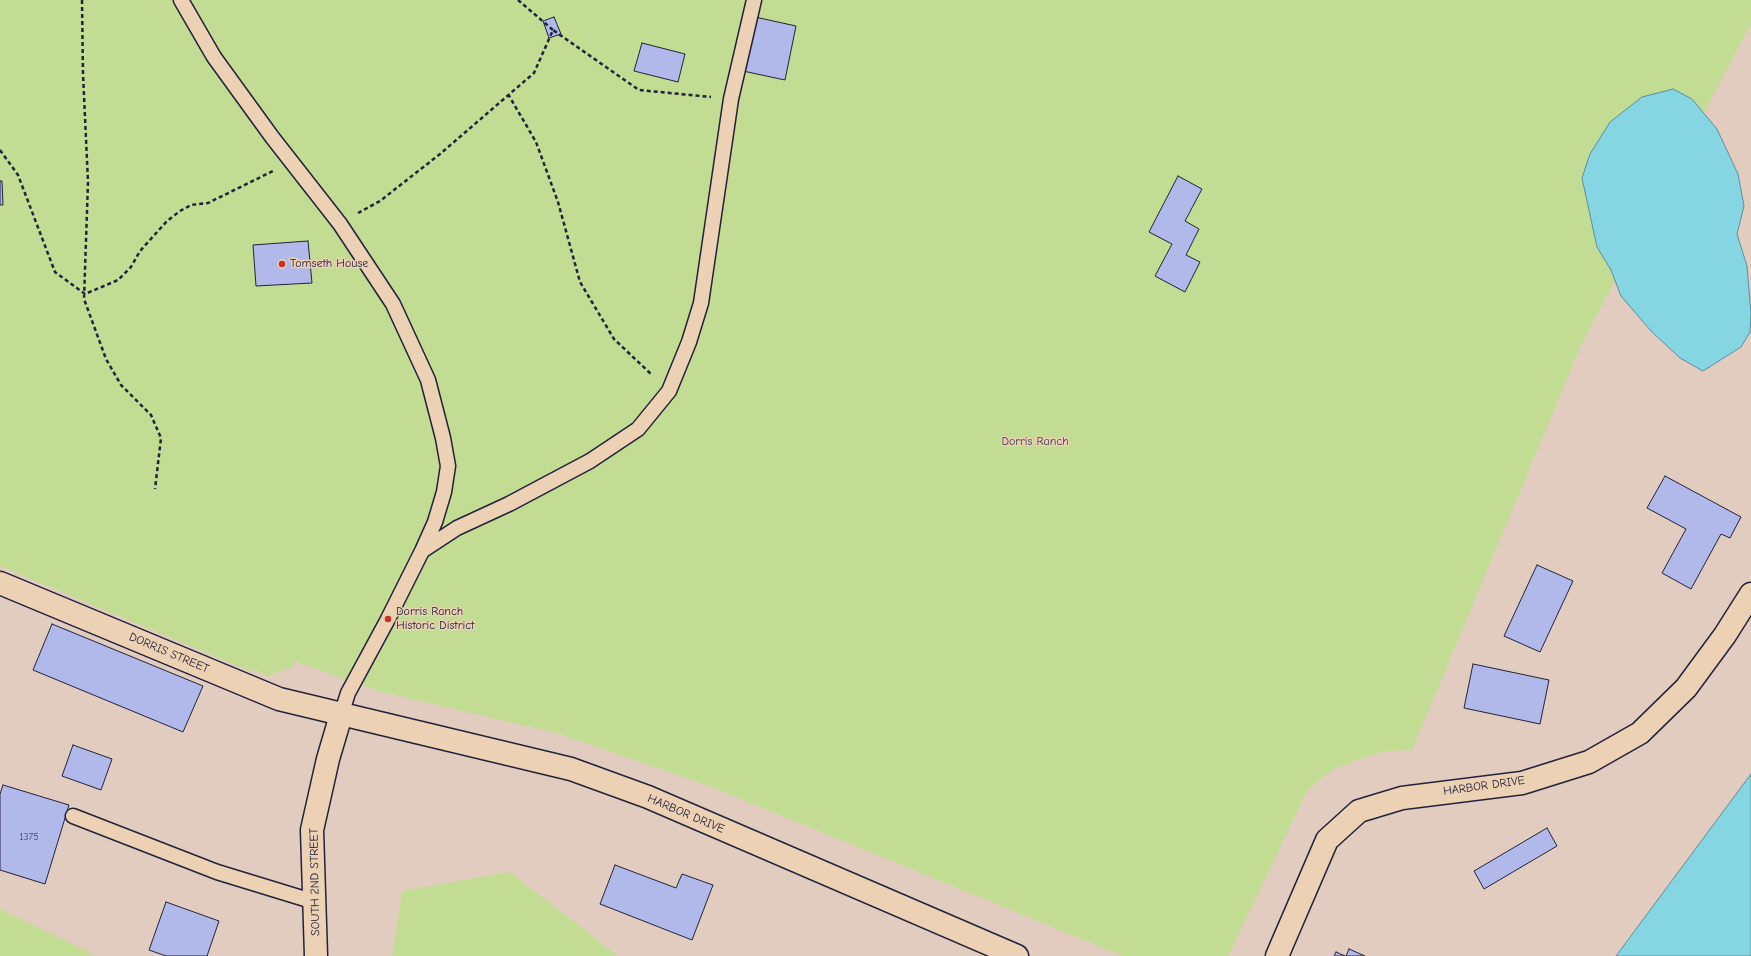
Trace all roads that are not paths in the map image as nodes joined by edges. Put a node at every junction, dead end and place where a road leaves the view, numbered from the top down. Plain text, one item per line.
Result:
1 (181, 0) edge
2 (754, 0) edge
3 (422, 551) junction
4 (0, 583) edge
5 (1751, 594) edge
6 (341, 715) junction
7 (73, 816) dead end
8 (315, 902) junction
9 (316, 956) edge
10 (1017, 956) edge
11 (1277, 956) edge

1 - 3 lane
2 - 3 lane
3 - 6 lane
4 - 6 street, DORRIS STREET
5 - 11 street, HARBOR DRIVE
6 - 8 street, SOUTH 2ND STREET
6 - 10 street, HARBOR DRIVE
7 - 8 lane
8 - 9 street, SOUTH 2ND STREET

